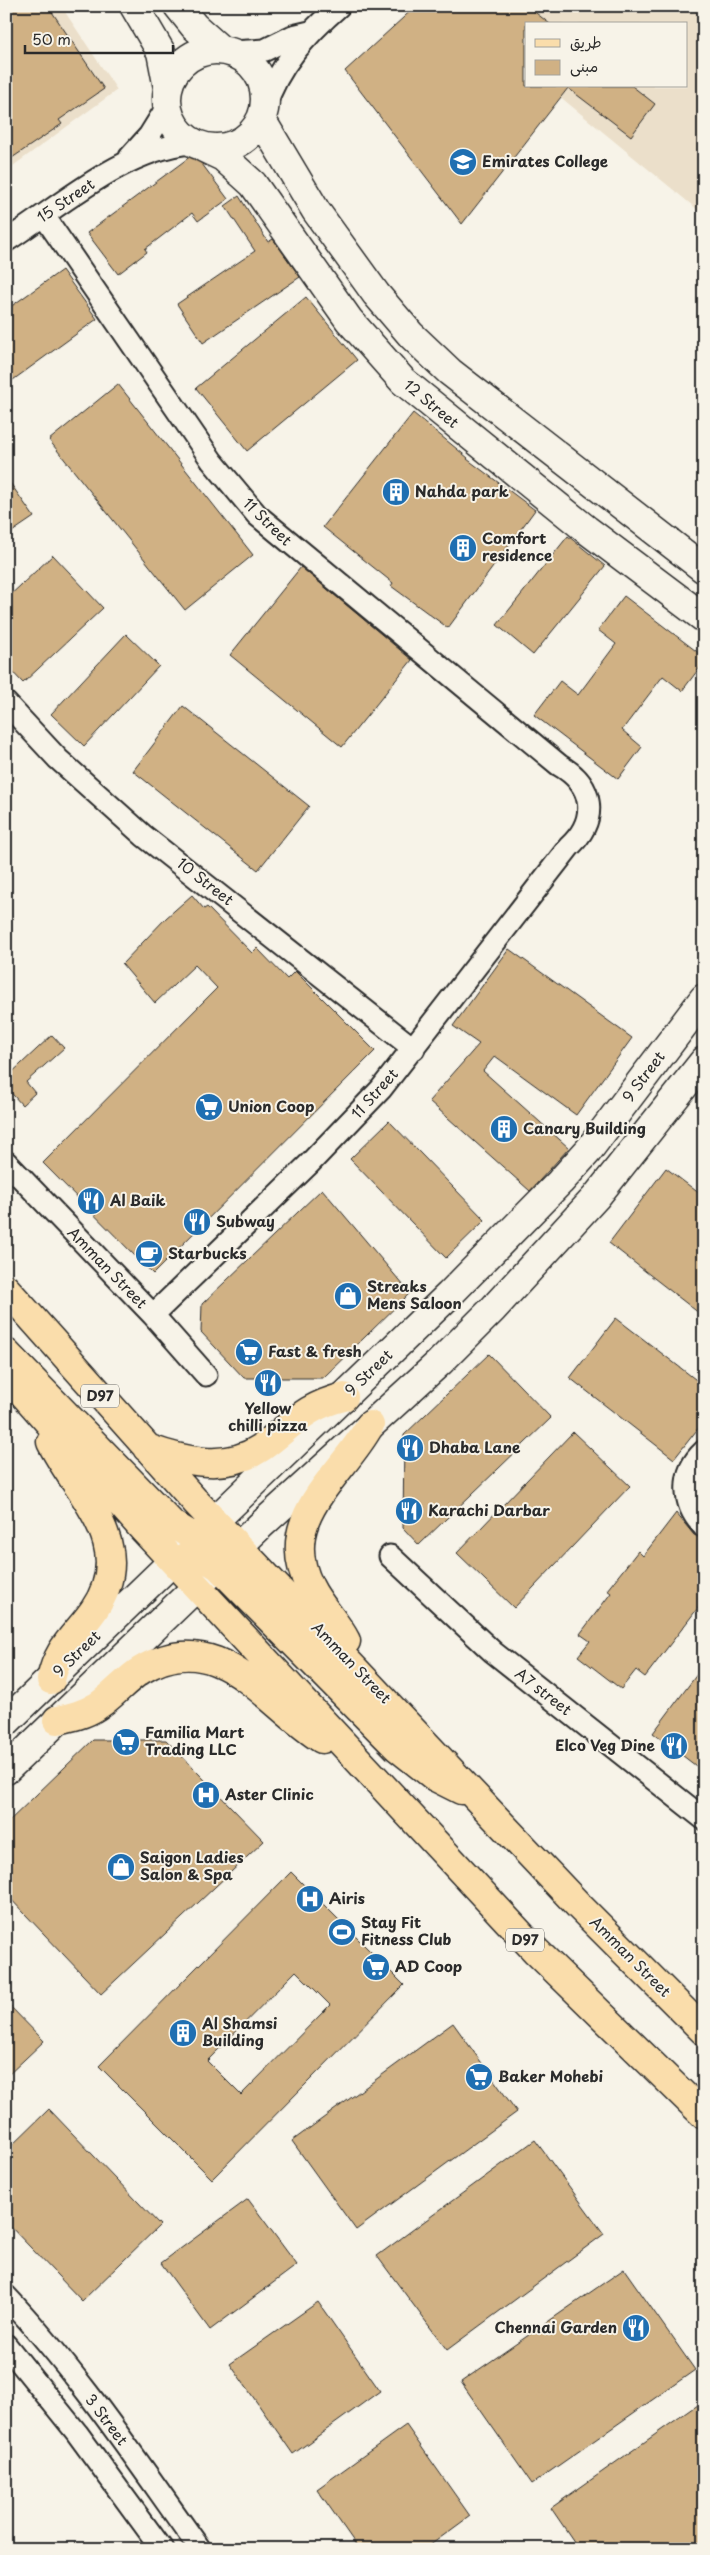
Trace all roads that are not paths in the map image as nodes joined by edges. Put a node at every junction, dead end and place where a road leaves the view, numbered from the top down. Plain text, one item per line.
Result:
1 (134, 6) edge
2 (178, 6) edge
3 (339, 6) edge
4 (310, 32) junction
5 (226, 51) junction
6 (167, 98) junction
7 (263, 113) junction
8 (198, 145) junction
9 (126, 161) junction
10 (44, 216) junction
11 (6, 241) edge
12 (704, 569) edge
13 (704, 618) edge
14 (6, 703) edge
15 (704, 998) edge
16 (414, 1050) junction
17 (704, 1061) edge
18 (6, 1162) edge
19 (6, 1289) edge
20 (152, 1315) junction
21 (6, 1353) edge
22 (6, 1374) edge
23 (206, 1375) dead end
24 (344, 1397) junction
25 (39, 1412) junction
26 (370, 1425) junction
27 (146, 1448) junction
28 (704, 1451) edge
29 (704, 1478) edge
30 (704, 1510) edge
31 (704, 1528) edge
32 (206, 1530) junction
33 (239, 1546) junction
34 (390, 1556) dead end
35 (174, 1561) junction
36 (218, 1566) junction
37 (197, 1587) junction
38 (358, 1670) junction
39 (51, 1680) junction
40 (57, 1720) junction
41 (6, 1722) edge
42 (354, 1757) junction
43 (6, 1770) edge
44 (478, 1797) junction
45 (704, 1819) edge
46 (704, 2031) edge
47 (704, 2115) edge
48 (6, 2296) edge
49 (6, 2345) edge
50 (162, 2549) edge
51 (200, 2549) edge

1 - 6 street
2 - 5 street
3 - 4 street
4 - 5 street
4 - 7 street
5 - 6 street
5 - 7 street
6 - 8 street
6 - 9 street, 15 Street
7 - 8 street
7 - 12 street
8 - 9 street, 15 Street
8 - 13 street, 12 Street
9 - 10 street, 15 Street
10 - 11 street, 15 Street
10 - 16 street, 11 Street
14 - 16 street, 10 Street
15 - 24 street, 9 Street
16 - 20 street, 11 Street
17 - 26 street
18 - 20 street, Amman Street
19 - 27 main road, D97
20 - 23 street, Amman Street
21 - 32 main road
22 - 25 main road, D97
24 - 27 main road
24 - 32 street, 9 Street
25 - 35 main road, D97
25 - 39 main road
26 - 33 street
26 - 38 main road
27 - 32 main road, D97
28 - 31 street
29 - 30 street
32 - 33 main road
32 - 35 street, 9 Street
33 - 36 street
33 - 38 main road, Amman Street
34 - 45 street, A7 street
35 - 36 main road
35 - 37 main road, D97
35 - 39 street, 9 Street
36 - 37 street
36 - 44 main road
37 - 40 street
37 - 42 main road, D97
38 - 44 main road, Amman Street
39 - 41 street, 9 Street
40 - 42 main road
40 - 43 street
42 - 47 main road, D97
44 - 46 main road, Amman Street
48 - 51 street, 3 Street
49 - 50 street, 3 Street

